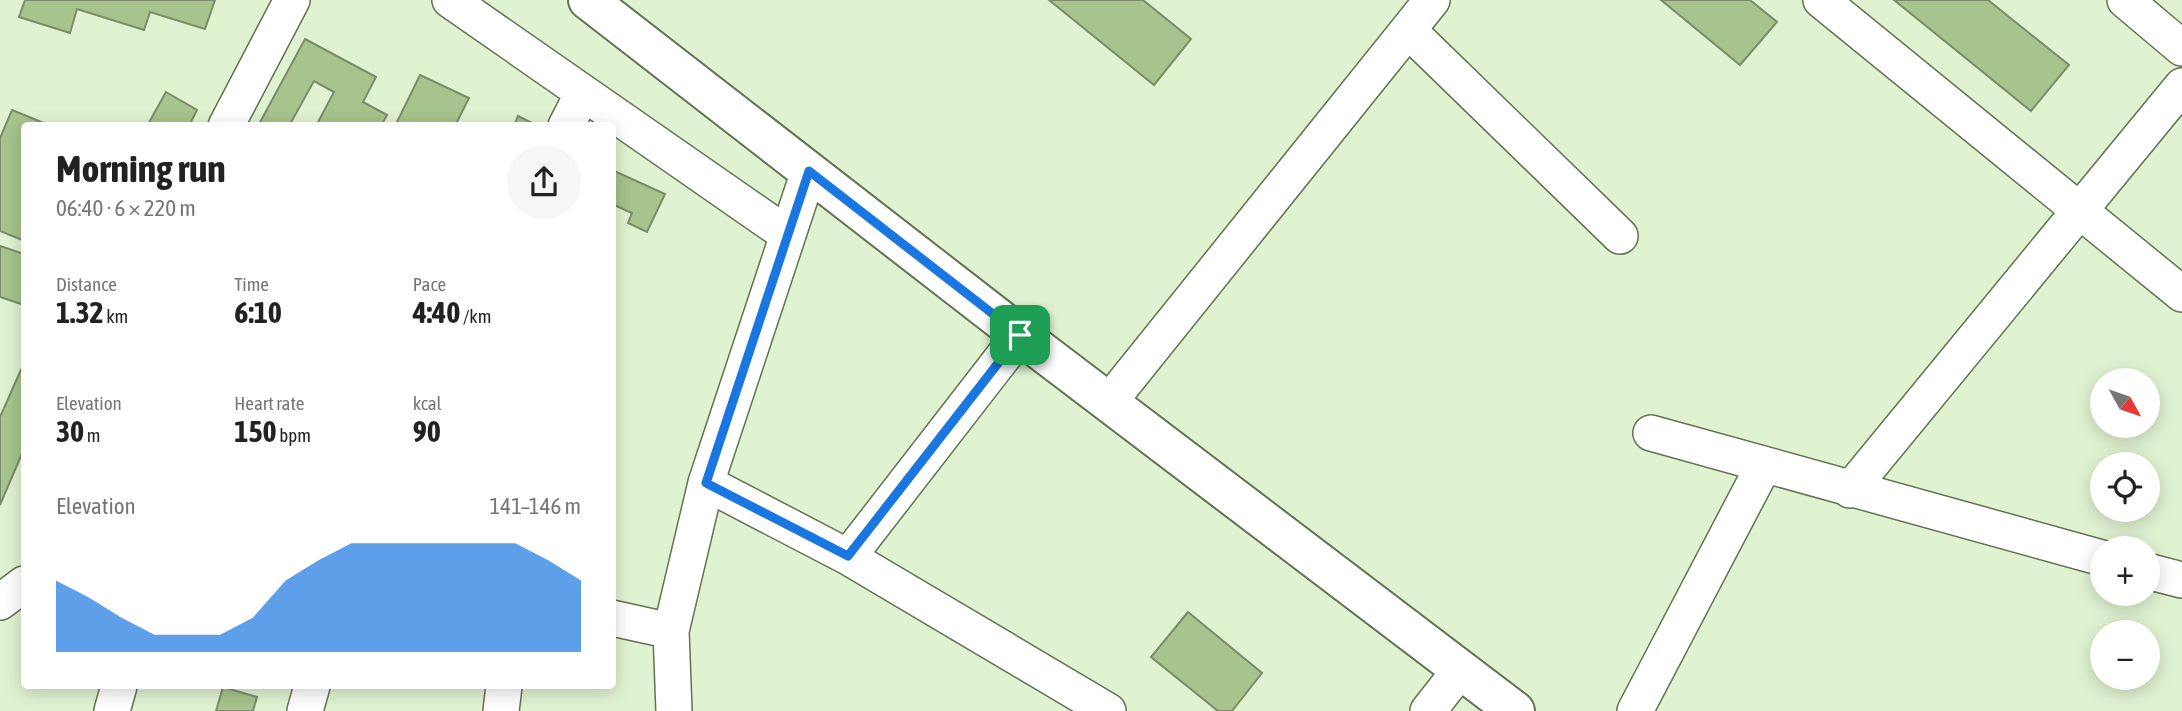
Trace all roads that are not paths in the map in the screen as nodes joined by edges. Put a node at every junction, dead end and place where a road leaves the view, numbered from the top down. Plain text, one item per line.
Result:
1 (292, 0) edge
2 (450, 0) edge
3 (588, 0) edge
4 (1432, 0) edge
5 (1821, 0) edge
6 (2125, 0) edge
7 (1408, 30) junction
8 (2182, 48) edge
9 (2182, 86) edge
10 (583, 93) junction
11 (228, 122) edge
12 (568, 122) edge
13 (809, 171) junction
14 (2080, 210) junction
15 (788, 235) junction
16 (1620, 236) dead end
17 (2182, 294) edge
18 (1020, 335) junction
19 (1109, 402) junction
20 (1651, 433) dead end
21 (1764, 465) junction
22 (706, 483) junction
23 (1850, 490) junction
24 (2090, 555) edge
25 (848, 556) junction
26 (2160, 574) edge
27 (2182, 580) edge
28 (21, 586) edge
29 (0, 602) edge
30 (616, 619) edge
31 (671, 631) junction
32 (1461, 669) junction
33 (119, 689) edge
34 (311, 689) edge
35 (504, 689) edge
36 (112, 711) edge
37 (305, 711) edge
38 (501, 711) edge
39 (674, 711) edge
40 (1108, 711) edge
41 (1428, 711) edge
42 (1516, 711) edge
43 (1635, 711) edge

1 - 11 street
2 - 10 street
3 - 13 main road
4 - 7 street
5 - 14 street
6 - 8 street
7 - 16 street
7 - 19 street
9 - 14 street
10 - 12 street
10 - 15 street
13 - 15 street
13 - 18 main road
14 - 17 street
14 - 23 street
15 - 22 street
18 - 19 main road
18 - 25 street
19 - 32 main road
20 - 21 street
21 - 23 street
21 - 43 street
22 - 25 street
22 - 31 street
23 - 24 street
25 - 40 street
26 - 27 street
28 - 29 street
30 - 31 street
31 - 39 street
32 - 41 street
32 - 42 main road
33 - 36 street
34 - 37 street
35 - 38 street

